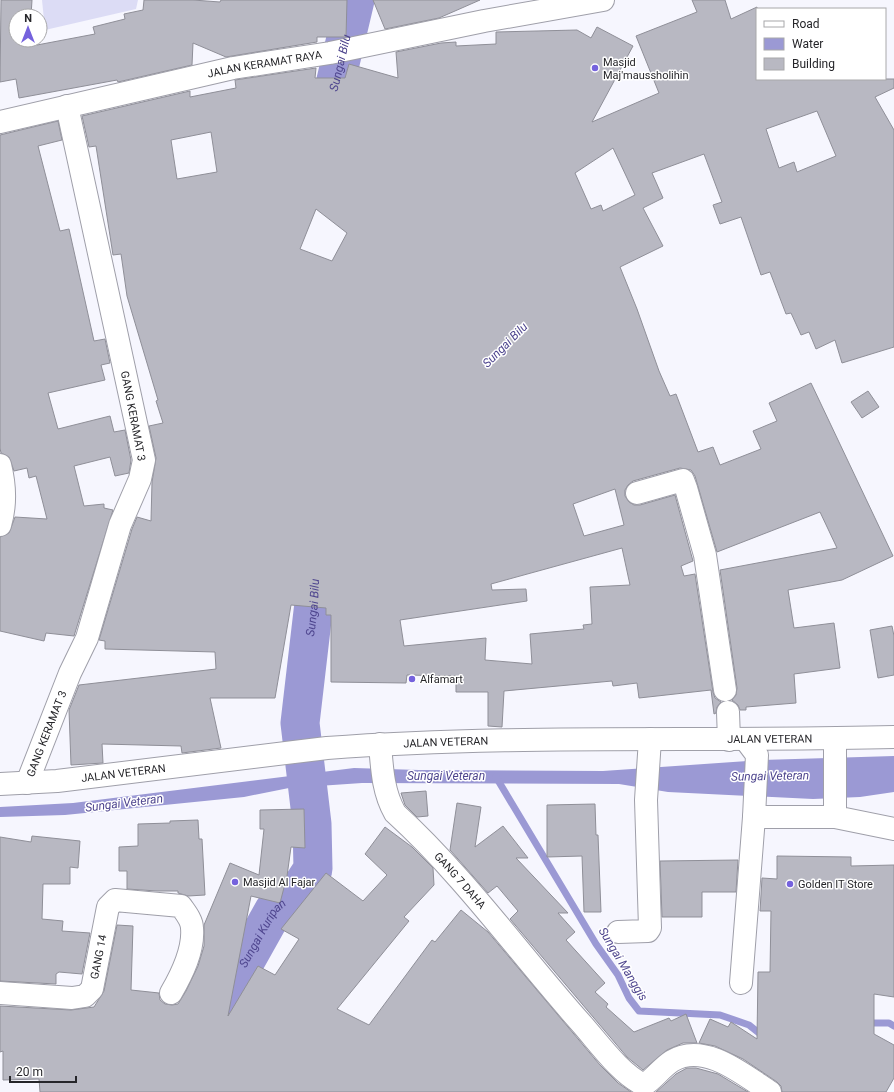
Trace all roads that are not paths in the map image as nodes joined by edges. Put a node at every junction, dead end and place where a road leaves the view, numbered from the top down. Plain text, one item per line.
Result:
1 (603, 0) edge
2 (67, 106) junction
3 (0, 122) edge
4 (0, 465) edge
5 (637, 493) dead end
6 (0, 525) edge
7 (725, 690) dead end
8 (728, 712) dead end
9 (894, 737) edge
10 (835, 738) junction
11 (650, 739) junction
12 (744, 745) junction
13 (381, 754) junction
14 (27, 783) junction
15 (0, 784) edge
16 (755, 813) junction
17 (835, 817) junction
18 (894, 829) edge
19 (618, 932) dead end
20 (741, 983) dead end
21 (0, 993) edge
22 (171, 993) dead end
23 (770, 1092) edge

1 - 2 street, JALAN KERAMAT RAYA
2 - 3 street, JALAN KERAMAT RAYA
2 - 14 street, GANG KERAMAT 3
4 - 6 street
5 - 7 street
8 - 12 street
9 - 10 street, JALAN VETERAN
10 - 12 street, JALAN VETERAN
10 - 17 street
11 - 12 street, JALAN VETERAN
11 - 13 street, JALAN VETERAN
11 - 19 street
12 - 16 street
13 - 14 street, JALAN VETERAN
13 - 23 street, GANG 7 DAHA
14 - 15 street, JALAN VETERAN
16 - 17 street
16 - 20 street
17 - 18 street
21 - 22 street, GANG 14

